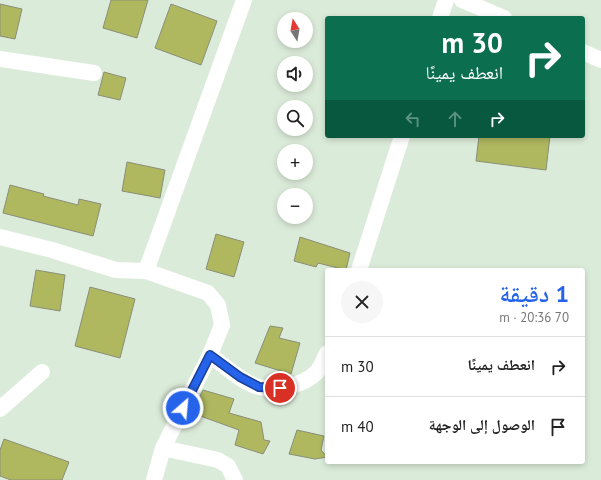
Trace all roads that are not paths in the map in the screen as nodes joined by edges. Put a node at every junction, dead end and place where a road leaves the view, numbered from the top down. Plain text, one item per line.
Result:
1 (244, 0) edge
2 (446, 0) edge
3 (462, 0) edge
4 (441, 16) edge
5 (499, 16) edge
6 (585, 53) edge
7 (0, 59) edge
8 (601, 60) edge
9 (94, 73) dead end
10 (401, 138) edge
11 (0, 237) edge
12 (360, 268) edge
13 (146, 271) junction
14 (210, 355) junction
15 (325, 357) edge
16 (42, 372) dead end
17 (0, 409) edge
18 (163, 448) junction
19 (154, 480) edge
20 (235, 480) edge

1 - 13 street
2 - 4 street
3 - 5 street
6 - 8 street
7 - 9 street
10 - 12 street
11 - 13 street
13 - 14 street
14 - 15 street
14 - 18 street
16 - 17 street
18 - 19 street
18 - 20 street

